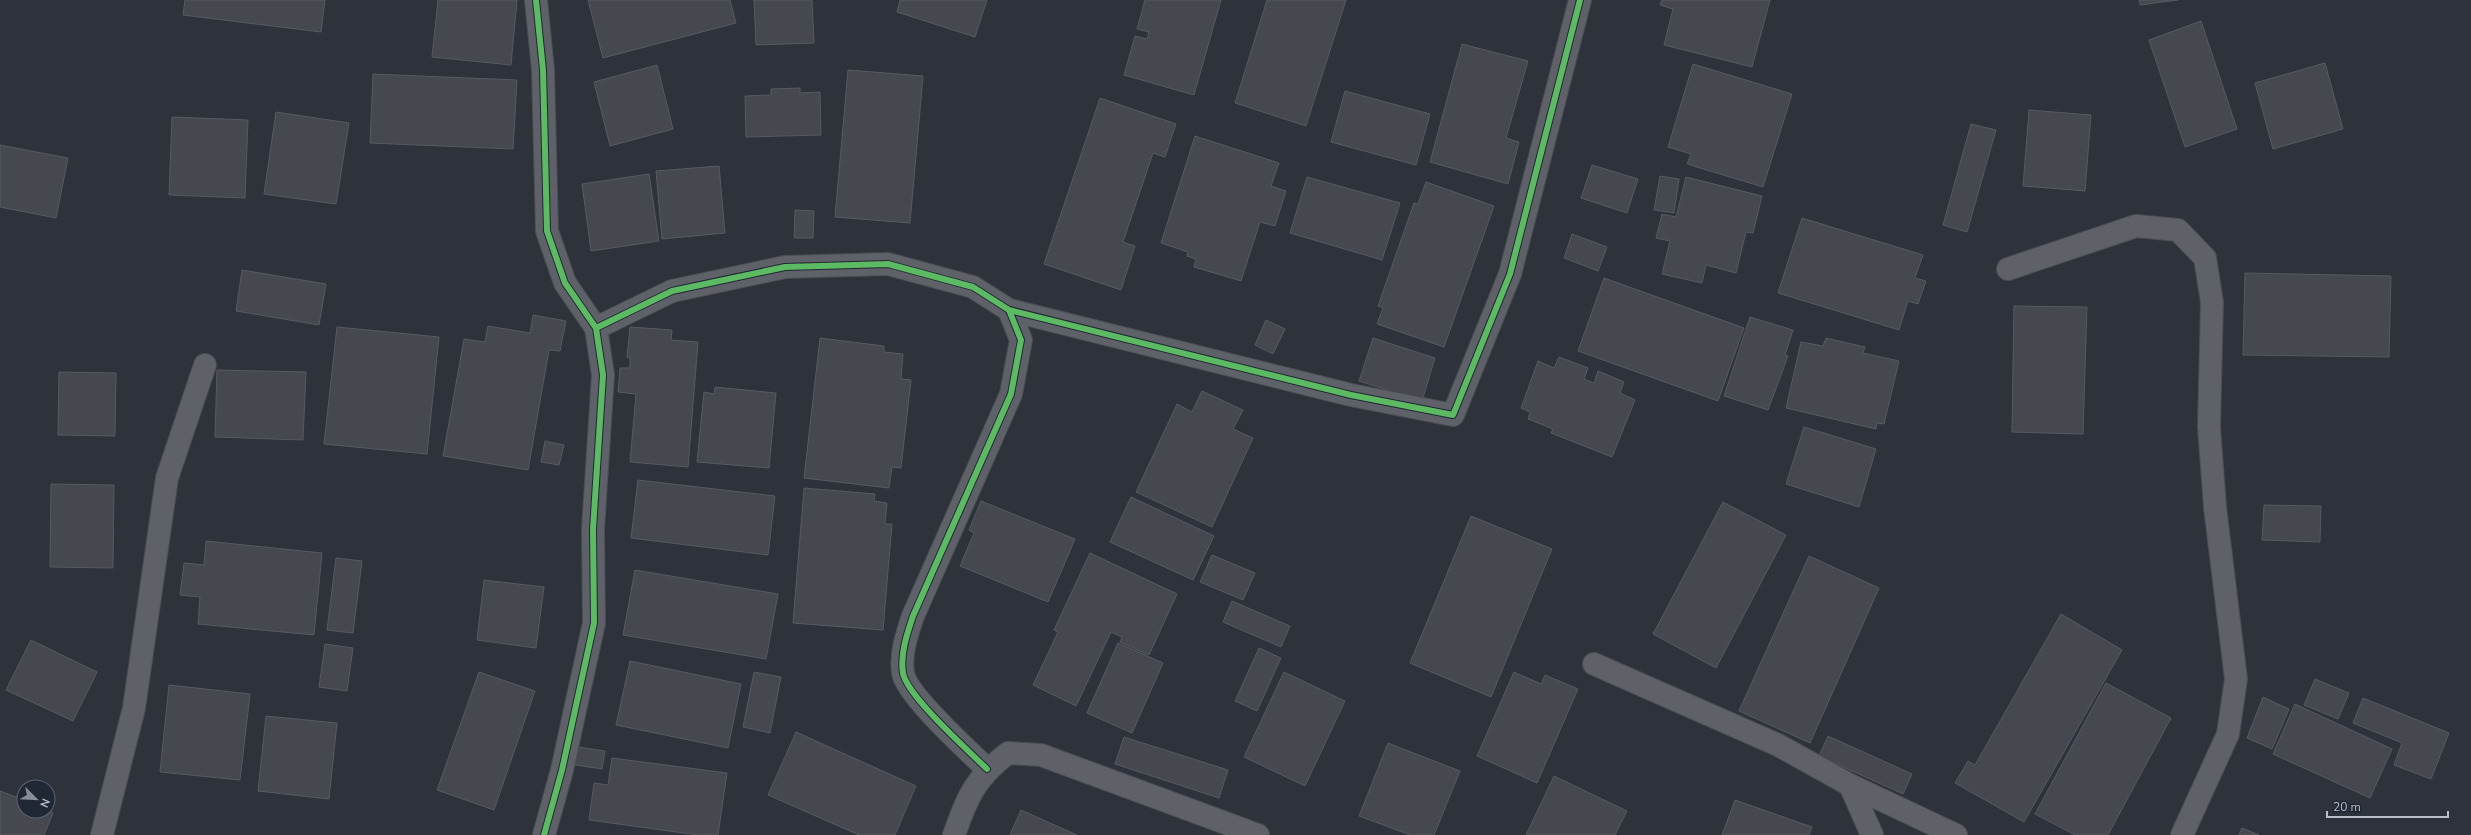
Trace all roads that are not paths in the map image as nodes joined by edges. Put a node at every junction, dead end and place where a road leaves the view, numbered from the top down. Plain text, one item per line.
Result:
1 (536, 0) edge
2 (1580, 0) edge
3 (2008, 269) dead end
4 (1009, 310) junction
5 (596, 328) junction
6 (205, 365) dead end
7 (1594, 664) dead end
8 (987, 769) junction
9 (1850, 785) junction
10 (102, 835) edge
11 (544, 835) edge
12 (954, 835) edge
13 (1258, 835) edge
14 (1872, 835) edge
15 (1956, 835) edge
16 (2182, 835) edge

1 - 5 street
2 - 4 street
3 - 16 street
4 - 5 street
4 - 8 street
5 - 11 street
6 - 10 street
7 - 9 street
8 - 12 street
8 - 13 street
9 - 14 street
9 - 15 street

